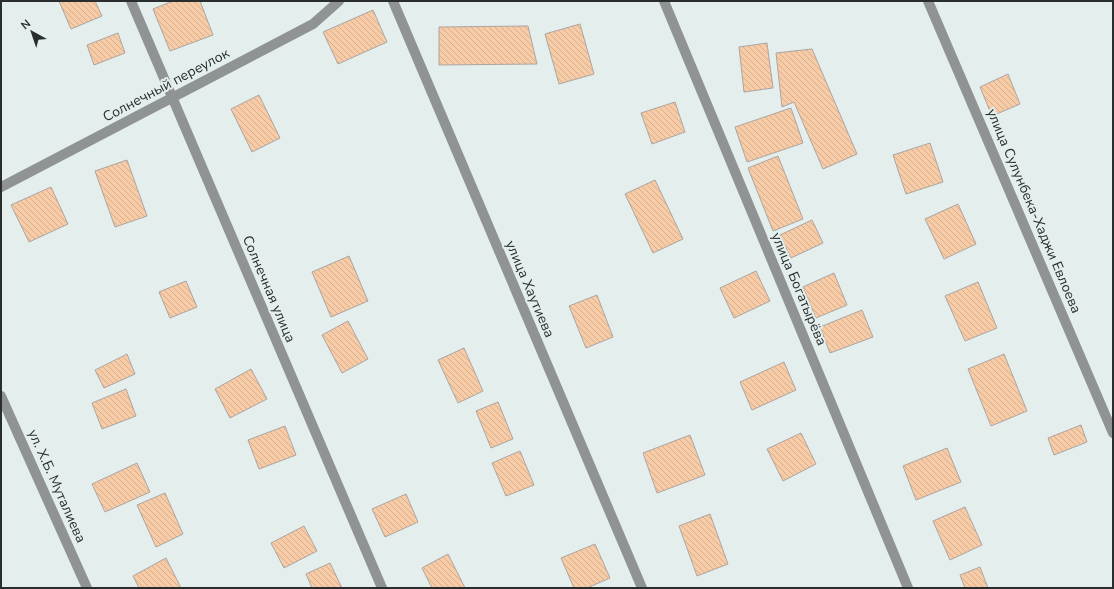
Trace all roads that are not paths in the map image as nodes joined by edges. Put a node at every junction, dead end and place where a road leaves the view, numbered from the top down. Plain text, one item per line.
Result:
1 (131, 1) edge
2 (339, 1) edge
3 (393, 1) edge
4 (664, 1) edge
5 (928, 1) edge
6 (171, 98) junction
7 (1, 187) edge
8 (1, 396) edge
9 (1113, 433) edge
10 (87, 588) edge
11 (382, 588) edge
12 (642, 588) edge
13 (908, 588) edge

1 - 6 street, Солнечная улица
2 - 6 street, Солнечный переулок
3 - 12 street, улица Хаутиева
4 - 13 street, улица Богатырёва
5 - 9 street, улица Сулунбека-Хаджи Евлоева
6 - 7 street, Солнечный переулок
6 - 11 street, Солнечная улица
8 - 10 street, ул. Х.Б. Муталиева

